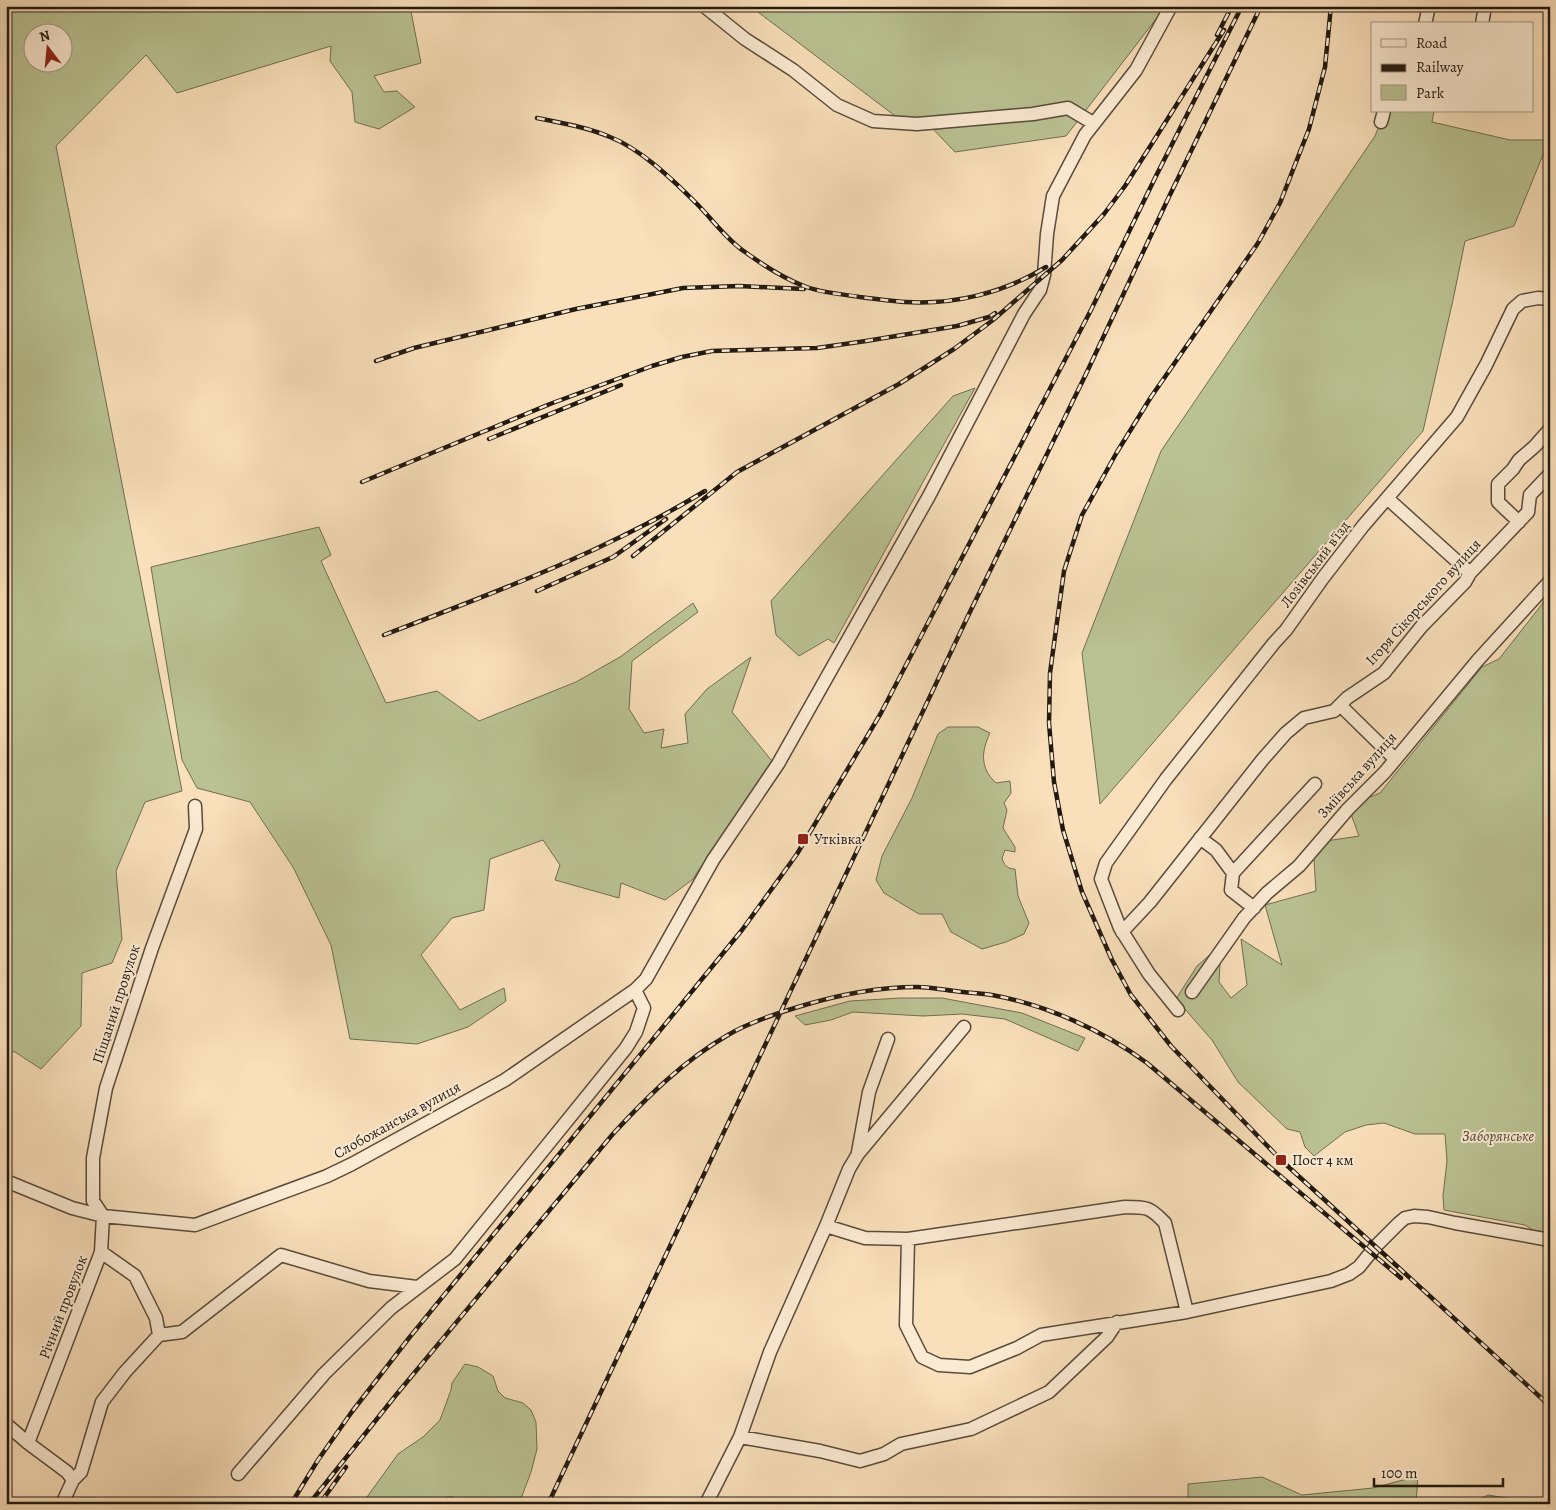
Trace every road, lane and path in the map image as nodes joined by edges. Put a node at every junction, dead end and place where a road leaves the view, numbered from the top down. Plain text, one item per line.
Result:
1 (704, 6) edge
2 (1171, 6) edge
3 (1429, 6) edge
4 (1485, 6) edge
5 (1425, 22) edge
6 (1482, 22) edge
7 (1093, 123) junction
8 (1550, 299) edge
9 (1549, 431) edge
10 (1550, 474) edge
11 (1387, 498) junction
12 (1519, 522) junction
13 (1470, 573) junction
14 (1550, 581) edge
15 (1340, 705) junction
16 (1395, 759) junction
17 (1315, 784) dead end
18 (195, 806) dead end
19 (1200, 838) junction
20 (1233, 873) junction
21 (1254, 908) junction
22 (1122, 932) junction
23 (635, 990) junction
24 (1192, 992) dead end
25 (1178, 1010) dead end
26 (964, 1027) dead end
27 (888, 1039) dead end
28 (858, 1154) junction
29 (6, 1181) edge
30 (103, 1216) junction
31 (826, 1226) junction
32 (908, 1239) junction
33 (1550, 1240) edge
34 (101, 1252) junction
35 (417, 1287) junction
36 (1186, 1312) junction
37 (1117, 1322) junction
38 (159, 1335) junction
39 (6, 1424) edge
40 (740, 1437) junction
41 (28, 1443) junction
42 (238, 1474) dead end
43 (73, 1480) junction
44 (62, 1504) edge
45 (706, 1504) edge

1 - 7 street
2 - 7 street, Слобожанська вулиця
3 - 5 street
4 - 6 street
7 - 23 street, Слобожанська вулиця
8 - 11 street, Лозівський в'їзд
9 - 12 street
10 - 12 street, Ігоря Сікорського вулиця
11 - 13 street
11 - 22 street, Лозівський в'їзд
12 - 13 street, Ігоря Сікорського вулиця
13 - 15 street, Ігоря Сікорського вулиця
14 - 16 street, Зміївська вулиця
15 - 16 street
15 - 19 street, Ігоря Сікорського вулиця
16 - 21 street, Зміївська вулиця
17 - 20 street
18 - 30 street, Піщаний провулок
19 - 20 street
19 - 22 street, Ігоря Сікорського вулиця
20 - 21 street
21 - 24 street, Зміївська вулиця
22 - 25 street
23 - 30 street, Слобожанська вулиця
23 - 35 street
26 - 28 street
27 - 28 street
28 - 31 street
29 - 30 street, Слобожанська вулиця
30 - 34 street
31 - 32 street
31 - 40 street
32 - 36 street
32 - 37 street
33 - 36 street
34 - 38 street, Річний провулок
34 - 41 street, Річний провулок
35 - 38 street
35 - 42 street
36 - 37 street
37 - 40 street
38 - 43 street
39 - 41 street
40 - 45 street
41 - 43 street
43 - 44 street

